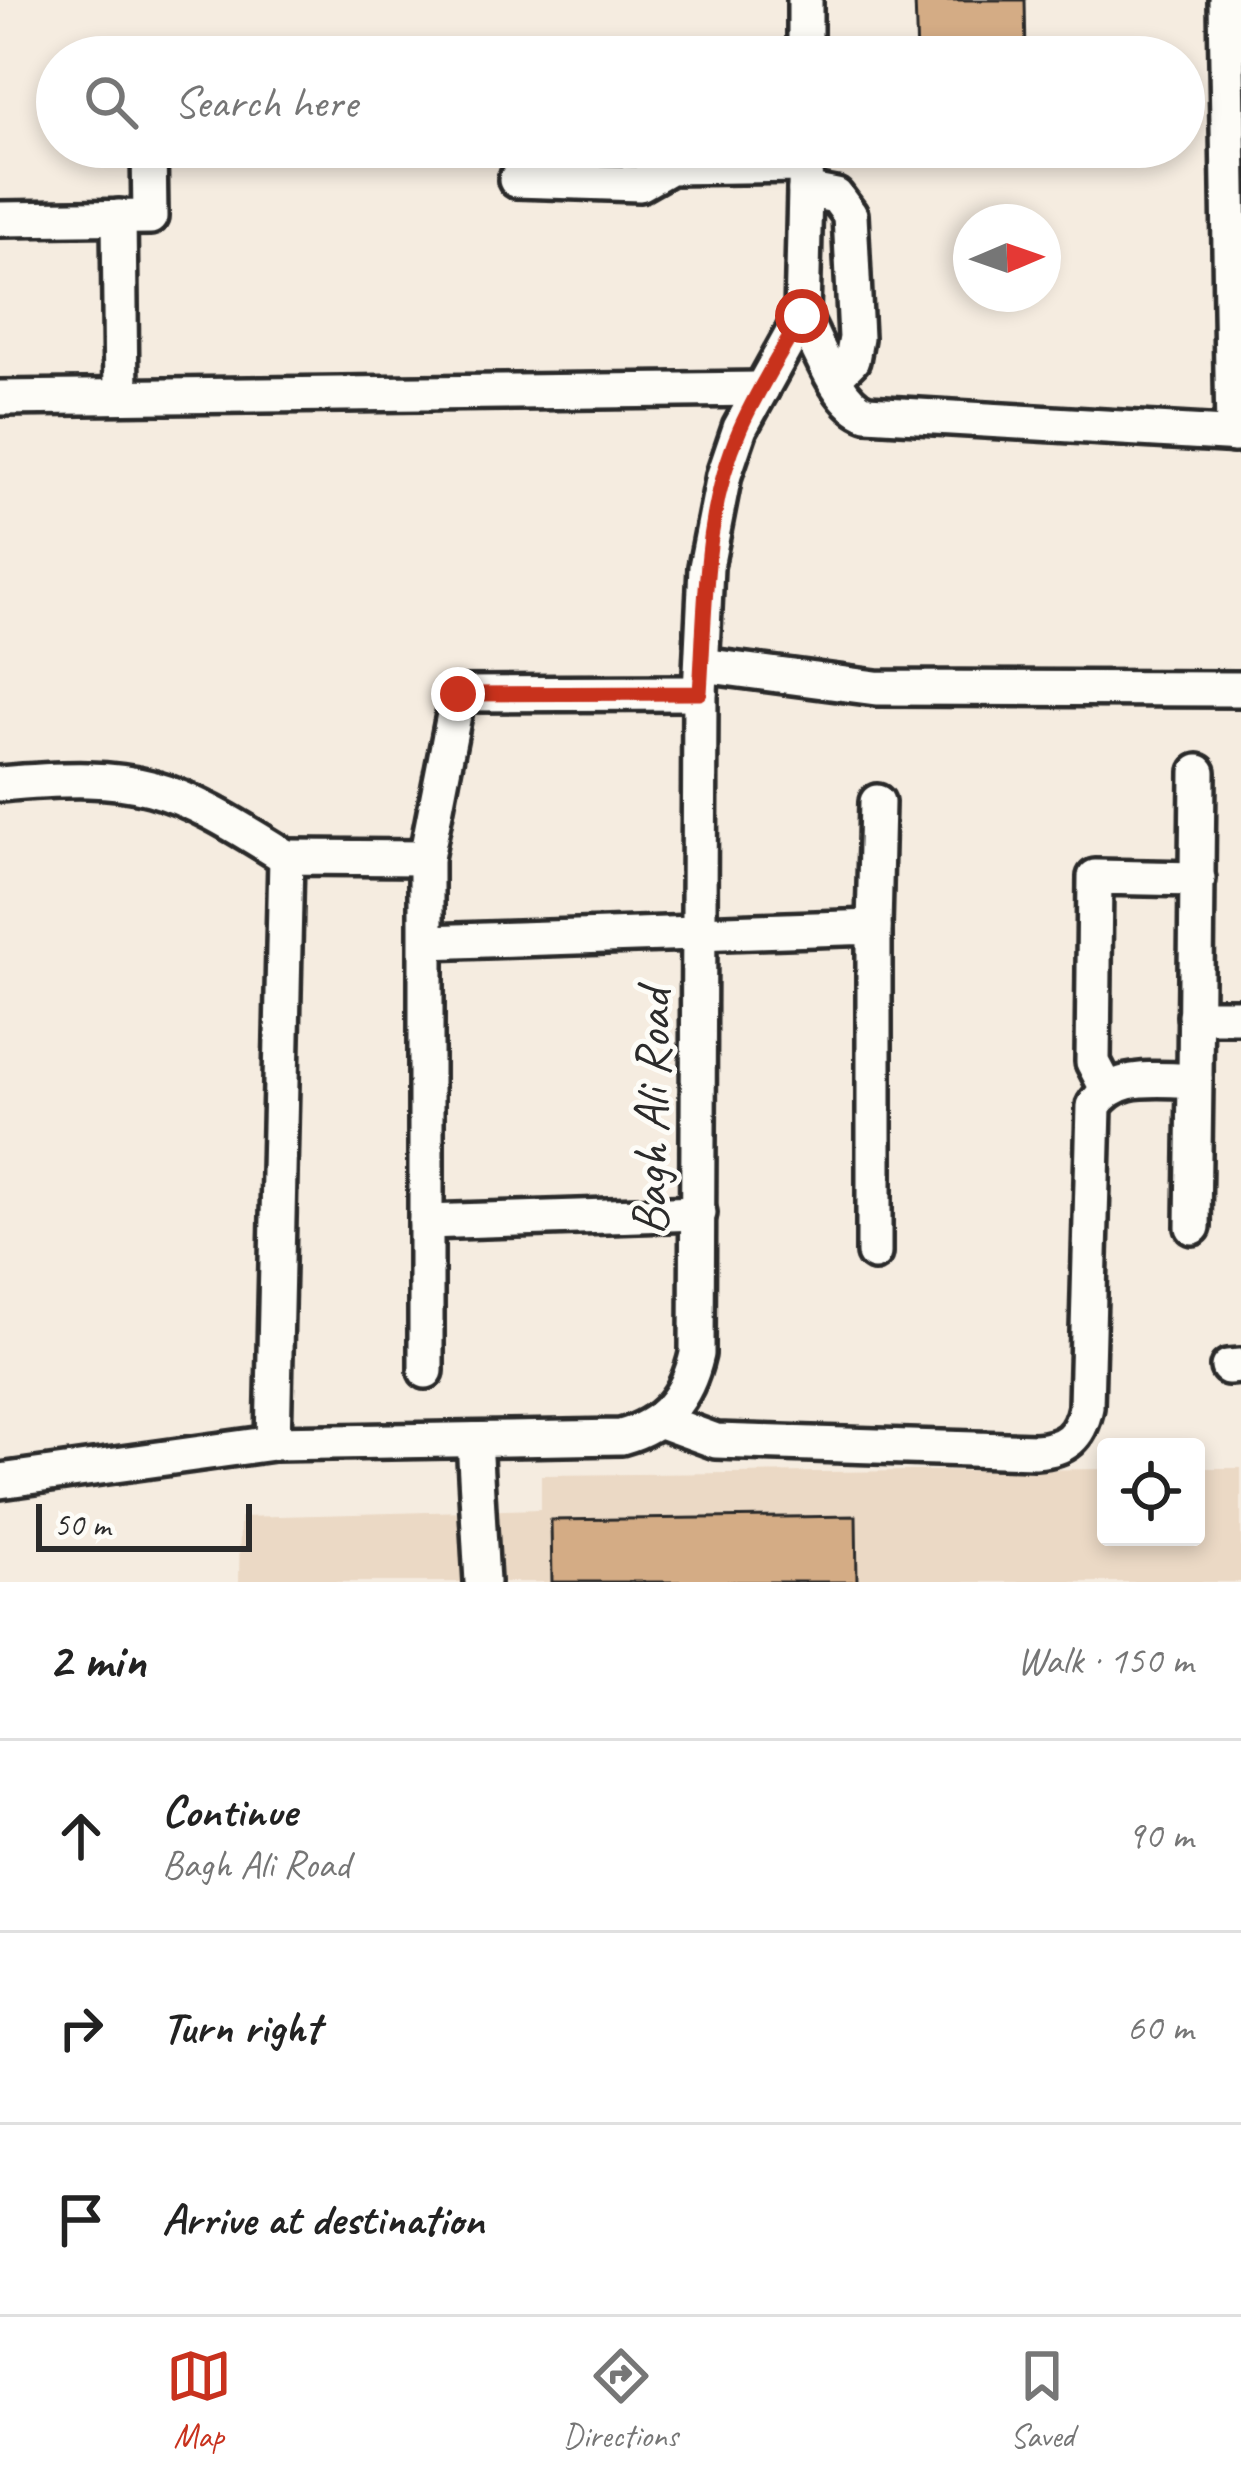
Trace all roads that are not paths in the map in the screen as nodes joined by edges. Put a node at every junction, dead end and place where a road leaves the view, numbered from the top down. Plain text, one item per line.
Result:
1 (805, 0) edge
2 (1226, 0) edge
3 (805, 36) edge
4 (149, 168) edge
5 (668, 168) edge
6 (806, 168) edge
7 (516, 180) dead end
8 (119, 217) junction
9 (0, 219) edge
10 (802, 316) junction
11 (836, 376) junction
12 (762, 388) junction
13 (121, 396) junction
14 (0, 398) edge
15 (1237, 435) edge
16 (701, 679) junction
17 (1241, 689) edge
18 (1198, 772) dead end
19 (0, 784) edge
20 (878, 802) dead end
21 (286, 857) junction
22 (425, 858) junction
23 (1198, 879) junction
24 (874, 927) junction
25 (703, 933) junction
26 (427, 942) junction
27 (1196, 1016) junction
28 (1241, 1016) edge
29 (1195, 1080) junction
30 (1106, 1087) junction
31 (699, 1213) junction
32 (426, 1222) junction
33 (1193, 1227) dead end
34 (874, 1253) dead end
35 (426, 1371) dead end
36 (661, 1420) junction
37 (473, 1440) junction
38 (273, 1443) junction
39 (0, 1481) edge
40 (482, 1582) edge

1 - 3 street
2 - 15 street
4 - 8 street
5 - 7 street
6 - 10 street, Bagh Ali Road
6 - 11 street
8 - 9 street
8 - 13 street
10 - 11 street
10 - 12 street, Bagh Ali Road
11 - 15 street
12 - 13 street
12 - 16 street, Bagh Ali Road
13 - 14 street
16 - 17 street
16 - 22 street
16 - 25 street, Bagh Ali Road
18 - 23 street
19 - 21 street
20 - 24 street
21 - 22 street
21 - 38 street
22 - 26 street
23 - 27 street
23 - 30 street
24 - 25 street
24 - 34 street
25 - 26 street
25 - 31 street, Bagh Ali Road
26 - 32 street
27 - 28 street
27 - 29 street
29 - 30 street
29 - 33 street
30 - 36 street
31 - 32 street
31 - 36 street, Bagh Ali Road
32 - 35 street
36 - 37 street
37 - 38 street
37 - 40 street
38 - 39 street

